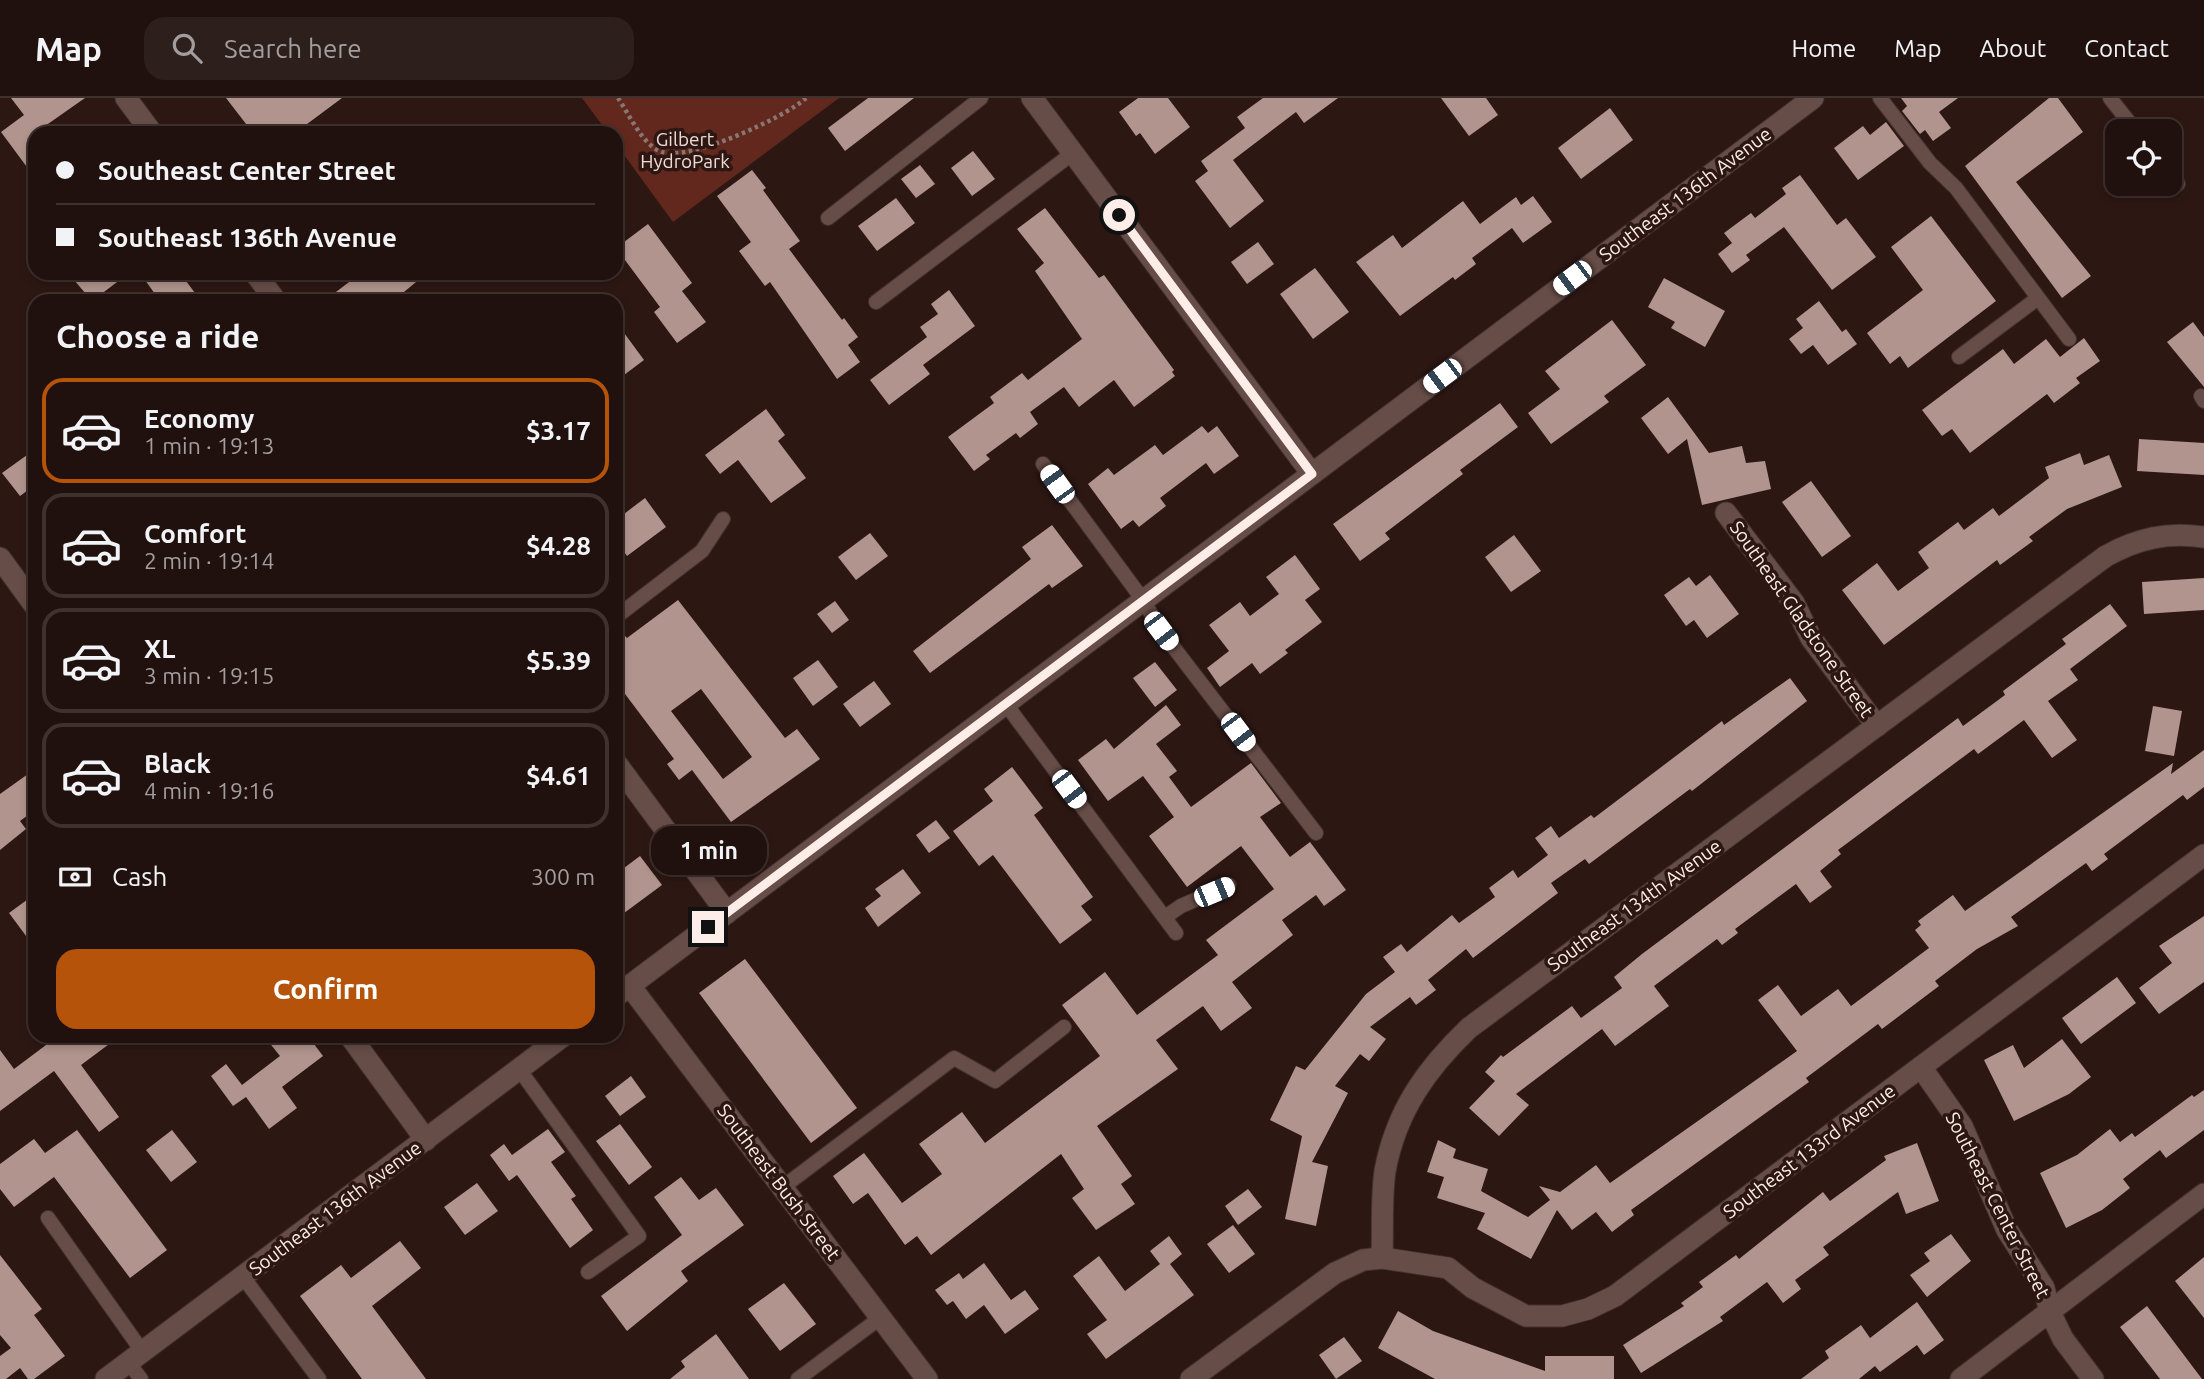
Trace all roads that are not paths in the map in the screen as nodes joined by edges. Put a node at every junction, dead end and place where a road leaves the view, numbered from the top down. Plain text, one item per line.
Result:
1 (126, 98) edge
2 (981, 98) edge
3 (1032, 98) edge
4 (1813, 98) edge
5 (1880, 98) edge
6 (2110, 98) edge
7 (2127, 119) edge
8 (147, 126) edge
9 (1073, 153) junction
10 (828, 218) dead end
11 (2038, 298) junction
12 (876, 302) dead end
13 (2069, 339) dead end
14 (1959, 357) dead end
15 (1042, 464) dead end
16 (1312, 474) junction
17 (1726, 513) dead end
18 (723, 519) dead end
19 (2204, 537) edge
20 (0, 558) edge
21 (28, 596) edge
22 (1143, 600) junction
23 (623, 612) edge
24 (1005, 704) junction
25 (1877, 726) junction
26 (623, 773) edge
27 (1316, 833) dead end
28 (2204, 855) edge
29 (1229, 885) dead end
30 (727, 913) junction
31 (1165, 917) junction
32 (1177, 933) dead end
33 (623, 991) edge
34 (1064, 1027) dead end
35 (355, 1043) edge
36 (554, 1043) edge
37 (1921, 1068) junction
38 (519, 1069) junction
39 (426, 1140) junction
40 (783, 1187) junction
41 (2204, 1194) edge
42 (48, 1218) dead end
43 (1382, 1258) junction
44 (588, 1272) dead end
45 (243, 1277) junction
46 (2050, 1312) junction
47 (880, 1318) junction
48 (135, 1357) junction
49 (106, 1379) edge
50 (141, 1379) edge
51 (320, 1379) edge
52 (798, 1379) edge
53 (927, 1379) edge
54 (1191, 1379) edge
55 (1961, 1379) edge
56 (2093, 1379) edge

1 - 8 street
2 - 10 lane
3 - 9 street
4 - 16 street, Southeast 136th Avenue
5 - 11 lane
6 - 7 lane
9 - 12 lane
9 - 16 street
11 - 13 lane
11 - 14 lane
15 - 22 lane
16 - 22 street, Southeast 136th Avenue
17 - 25 street, Southeast Gladstone Street
18 - 23 lane
19 - 25 street, Southeast 134th Avenue
20 - 21 street
22 - 24 street, Southeast 136th Avenue
22 - 27 lane
24 - 30 street, Southeast 136th Avenue
24 - 31 lane
25 - 43 street, Southeast 134th Avenue
26 - 30 street
28 - 37 street, Southeast 133rd Avenue
29 - 31 lane
30 - 33 street, Southeast 136th Avenue
31 - 32 lane
33 - 40 street, Southeast Bush Street
34 - 40 lane
35 - 39 street
36 - 38 street, Southeast 136th Avenue
37 - 43 street, Southeast 133rd Avenue
37 - 46 street, Southeast Center Street
38 - 39 street, Southeast 136th Avenue
38 - 44 lane
39 - 45 street, Southeast 136th Avenue
40 - 47 street, Southeast Bush Street
41 - 46 street
42 - 48 lane
43 - 54 street
45 - 48 street, Southeast 136th Avenue
45 - 51 lane
46 - 55 street
46 - 56 street, Southeast Center Street
47 - 52 lane
47 - 53 street, Southeast Bush Street
48 - 49 street, Southeast 136th Avenue
48 - 50 lane

